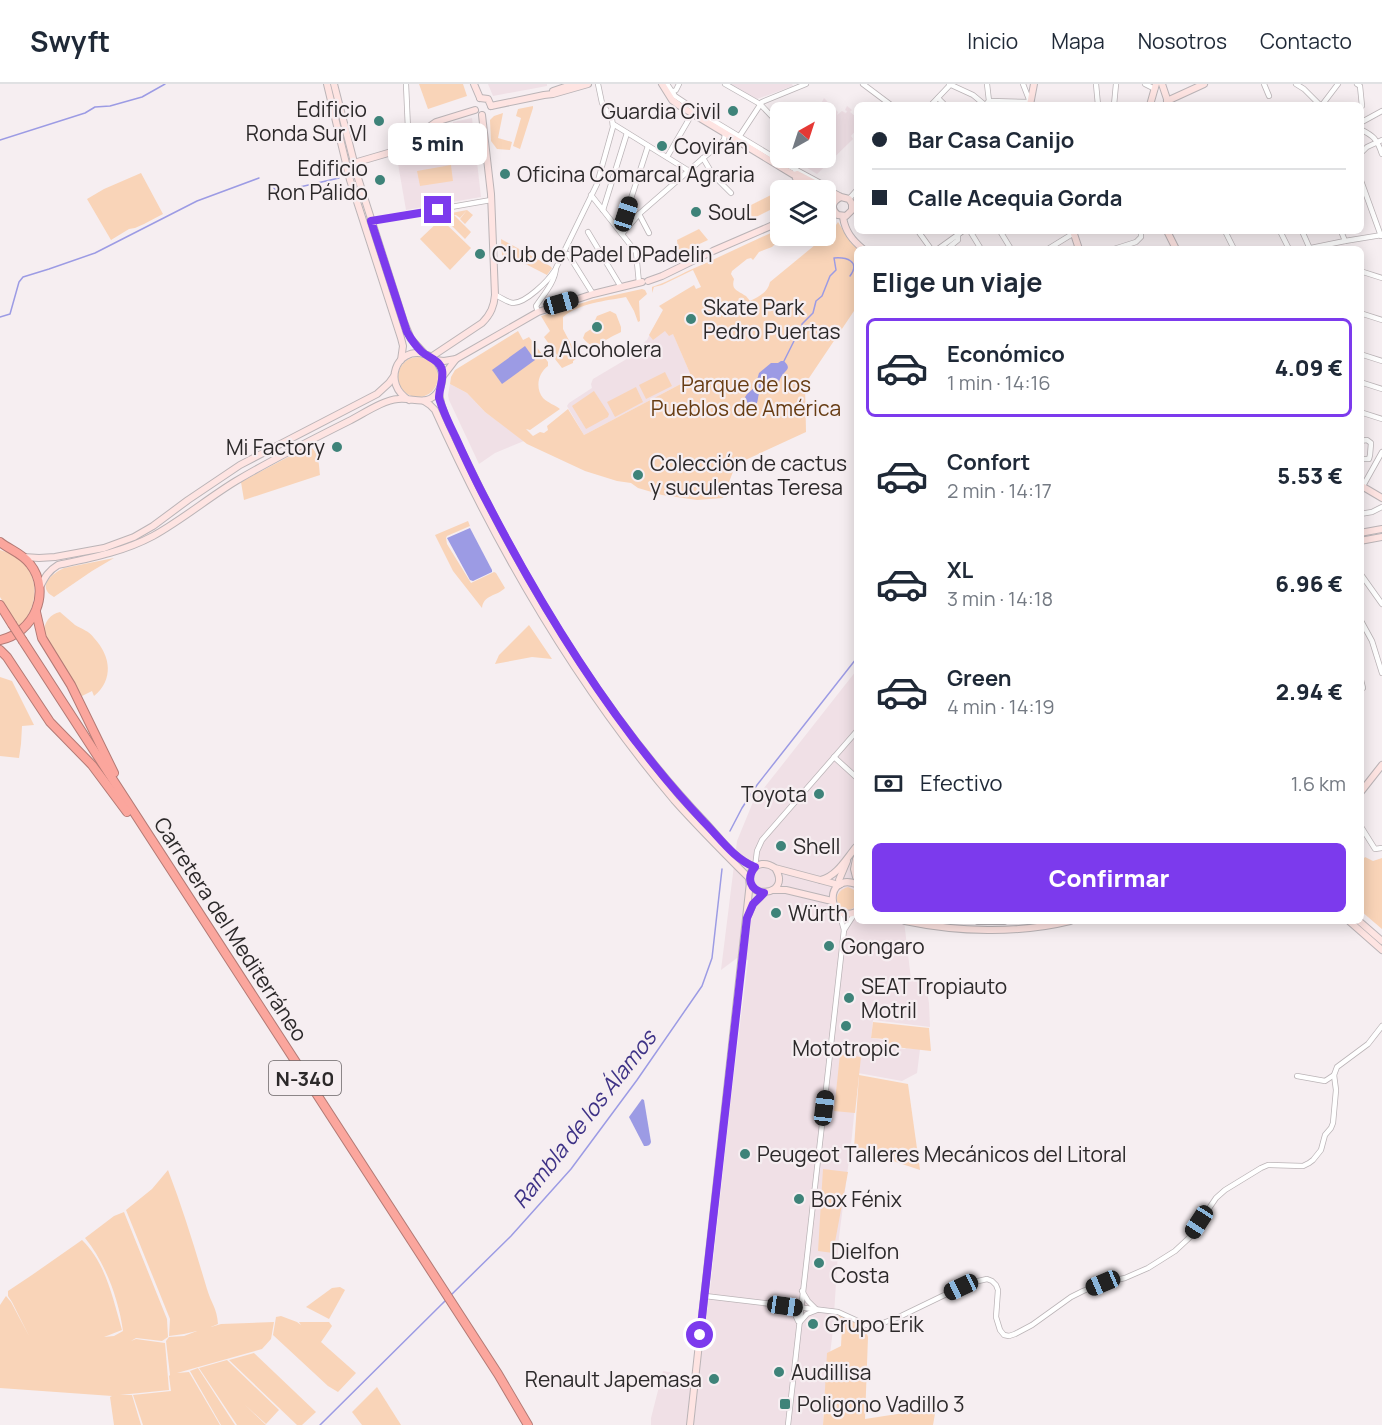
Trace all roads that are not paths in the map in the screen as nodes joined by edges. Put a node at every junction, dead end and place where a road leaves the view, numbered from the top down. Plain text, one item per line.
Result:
1 (327, 84) edge
2 (334, 84) edge
3 (406, 84) edge
4 (474, 84) edge
5 (574, 84) edge
6 (588, 84) edge
7 (598, 84) edge
8 (662, 84) edge
9 (667, 84) edge
10 (679, 84) edge
11 (725, 84) edge
12 (806, 84) edge
13 (863, 84) edge
14 (950, 84) edge
15 (987, 84) edge
16 (1023, 84) edge
17 (1034, 84) edge
18 (1096, 84) edge
19 (1116, 84) edge
20 (1145, 84) edge
21 (1162, 84) edge
22 (1204, 84) edge
23 (1264, 84) edge
24 (1296, 84) edge
25 (1338, 84) edge
26 (1358, 84) edge
27 (1155, 90) edge
28 (672, 92) junction
29 (544, 95) junction
30 (1269, 96) dead end
31 (480, 98) junction
32 (938, 98) junction
33 (1167, 101) edge
34 (887, 102) edge
35 (934, 102) edge
36 (942, 102) edge
37 (983, 102) edge
38 (986, 102) edge
39 (1030, 102) edge
40 (1030, 102) edge
41 (1098, 102) edge
42 (1114, 102) edge
43 (1318, 102) edge
44 (1323, 102) edge
45 (1362, 102) edge
46 (760, 105) junction
47 (491, 106) junction
48 (475, 110) junction
49 (1382, 111) edge
50 (692, 114) junction
51 (482, 115) junction
52 (770, 115) edge
53 (1364, 121) edge
54 (613, 124) junction
55 (1364, 131) edge
56 (627, 133) junction
57 (725, 134) junction
58 (738, 138) junction
59 (412, 139) junction
60 (1381, 140) edge
61 (648, 146) junction
62 (1364, 150) edge
63 (1382, 154) edge
64 (667, 157) junction
65 (704, 158) junction
66 (354, 163) junction
67 (796, 168) edge
68 (689, 171) junction
69 (795, 172) junction
70 (800, 180) edge
71 (1364, 189) edge
72 (731, 193) dead end
73 (591, 195) junction
74 (491, 200) junction
75 (842, 201) edge
76 (854, 209) edge
77 (603, 210) junction
78 (639, 214) junction
79 (843, 217) junction
80 (371, 221) junction
81 (770, 226) edge
82 (588, 232) dead end
83 (649, 233) dead end
84 (622, 234) junction
85 (959, 234) edge
86 (960, 234) edge
87 (1070, 234) edge
88 (1141, 234) edge
89 (1342, 234) edge
90 (1382, 236) edge
91 (1344, 241) junction
92 (860, 246) edge
93 (942, 246) edge
94 (951, 246) edge
95 (1052, 246) edge
96 (1123, 246) edge
97 (1322, 246) edge
98 (568, 254) dead end
99 (556, 268) junction
100 (1364, 272) edge
101 (1382, 278) edge
102 (643, 282) junction
103 (621, 287) junction
104 (592, 294) junction
105 (495, 295) junction
106 (538, 312) junction
107 (1364, 314) edge
108 (1382, 320) edge
109 (424, 354) junction
110 (1364, 355) edge
111 (433, 358) junction
112 (456, 359) junction
113 (400, 360) junction
114 (1382, 361) edge
115 (394, 376) junction
116 (442, 376) junction
117 (1364, 383) edge
118 (1382, 389) edge
119 (439, 391) junction
120 (410, 400) junction
121 (424, 401) junction
122 (1364, 413) edge
123 (1382, 419) edge
124 (1364, 440) edge
125 (1382, 452) edge
126 (1364, 459) edge
127 (1375, 465) junction
128 (1382, 468) edge
129 (1364, 483) edge
130 (1364, 487) edge
131 (1382, 498) edge
132 (1382, 507) edge
133 (1364, 513) edge
134 (1382, 529) edge
135 (1364, 532) edge
136 (1382, 537) edge
137 (1364, 540) edge
138 (2, 545) edge
139 (24, 557) junction
140 (1364, 577) edge
141 (40, 587) junction
142 (1382, 604) edge
143 (0, 605) edge
144 (36, 612) junction
145 (1364, 626) edge
146 (0, 640) edge
147 (0, 650) edge
148 (1380, 657) edge
149 (1382, 673) edge
150 (854, 734) edge
151 (834, 757) junction
152 (1382, 765) edge
153 (854, 775) edge
154 (1364, 789) edge
155 (1364, 832) edge
156 (1382, 848) edge
157 (854, 849) edge
158 (756, 855) junction
159 (848, 858) junction
160 (740, 859) junction
161 (167, 865) junction
162 (755, 867) junction
163 (775, 868) junction
164 (750, 880) junction
165 (820, 881) junction
166 (854, 883) edge
167 (840, 884) junction
168 (773, 890) junction
169 (764, 893) junction
170 (832, 901) junction
171 (839, 912) junction
172 (854, 914) edge
173 (854, 916) edge
174 (747, 918) junction
175 (920, 924) edge
176 (1049, 924) edge
177 (1352, 924) edge
178 (1362, 924) edge
179 (844, 930) junction
180 (1382, 941) edge
181 (1382, 950) edge
182 (1382, 1026) edge
183 (1334, 1075) junction
184 (1297, 1076) dead end
185 (802, 1291) junction
186 (705, 1296) junction
187 (785, 1306) junction
188 (800, 1308) junction
189 (817, 1311) junction
190 (798, 1324) junction
191 (528, 1425) edge
192 (690, 1425) edge
193 (788, 1425) edge

1 - 113 main road
2 - 66 main road
3 - 59 street
4 - 31 main road
5 - 29 main road
6 - 29 main road
7 - 54 street
8 - 50 main road
9 - 28 street
10 - 28 street
11 - 46 street
12 - 46 street
13 - 34 street
14 - 32 street
14 - 37 street
15 - 38 street
16 - 39 street
17 - 40 main road
18 - 41 street
19 - 42 street
20 - 27 street
21 - 33 main road
22 - 33 main road
23 - 30 street
24 - 43 street
25 - 44 street
26 - 45 street
27 - 33 main road
28 - 58 street
29 - 47 main road
31 - 47 main road
31 - 48 main road
32 - 35 street
32 - 36 street
46 - 52 street
46 - 58 street
47 - 51 main road
48 - 51 main road
48 - 59 main road
49 - 53 street
50 - 57 main road
50 - 64 street
51 - 74 main road
54 - 56 street
54 - 73 street
55 - 60 street
56 - 61 street
56 - 77 street
57 - 58 main road
57 - 65 street
58 - 69 main road
59 - 66 main road
60 - 62 street
60 - 63 street
61 - 64 street
61 - 84 street
64 - 68 street
65 - 68 street
65 - 72 street
66 - 80 main road
67 - 69 street
68 - 78 street
69 - 70 main road
69 - 75 main road
71 - 90 street
73 - 77 street
73 - 99 street
74 - 80 street
74 - 105 main road
75 - 76 main road
75 - 79 main road
76 - 79 main road
77 - 84 street
78 - 83 street
78 - 84 street
79 - 92 main road
80 - 109 main road
81 - 102 main road
82 - 103 street
84 - 102 street
85 - 93 street
86 - 94 street
87 - 95 street
88 - 96 street
89 - 91 street
90 - 91 street
91 - 97 street
98 - 104 street
99 - 105 street
99 - 106 street
100 - 101 street
102 - 103 main road
103 - 104 main road
104 - 106 main road
105 - 111 main road
106 - 112 main road
107 - 108 street
109 - 111 main road
109 - 113 main road
110 - 114 street
111 - 112 main road
111 - 116 main road
112 - 116 main road
113 - 115 main road
115 - 120 main road
115 - 139 main road
116 - 119 main road
117 - 118 street
119 - 121 main road
119 - 160 main road
120 - 121 main road
120 - 141 main road
121 - 164 main road
122 - 123 street
124 - 126 street
125 - 127 street
127 - 128 street
127 - 129 street
130 - 131 main road
132 - 133 street
134 - 135 main road
136 - 137 main road
138 - 139 highway
139 - 141 highway
140 - 142 street
141 - 144 highway
143 - 161 highway, Carretera del Mediterráneo / N-340, bridge
144 - 146 highway
144 - 161 highway
145 - 148 street
147 - 161 highway
148 - 149 street
150 - 151 street
151 - 153 street
151 - 158 street
152 - 154 main road
155 - 156 street
157 - 159 main road
158 - 160 street
158 - 162 street
159 - 165 main road
159 - 167 main road
160 - 162 main road
161 - 191 highway, Carretera del Mediterráneo / N-340
162 - 163 main road
162 - 164 main road
163 - 165 main road
163 - 168 main road
164 - 169 main road
164 - 174 main road
165 - 167 main road
166 - 167 main road
167 - 170 main road
168 - 169 main road
168 - 170 main road
169 - 174 main road
170 - 171 main road
171 - 172 main road
171 - 179 street
173 - 179 street
174 - 186 main road
175 - 176 main road
177 - 181 main road
178 - 180 main road
179 - 185 street
182 - 183 street
183 - 184 street
183 - 189 street
185 - 187 street
185 - 188 street
185 - 189 street
186 - 187 street
186 - 192 main road
187 - 188 street
187 - 190 street
188 - 189 street
188 - 190 street
189 - 190 street
190 - 193 street

